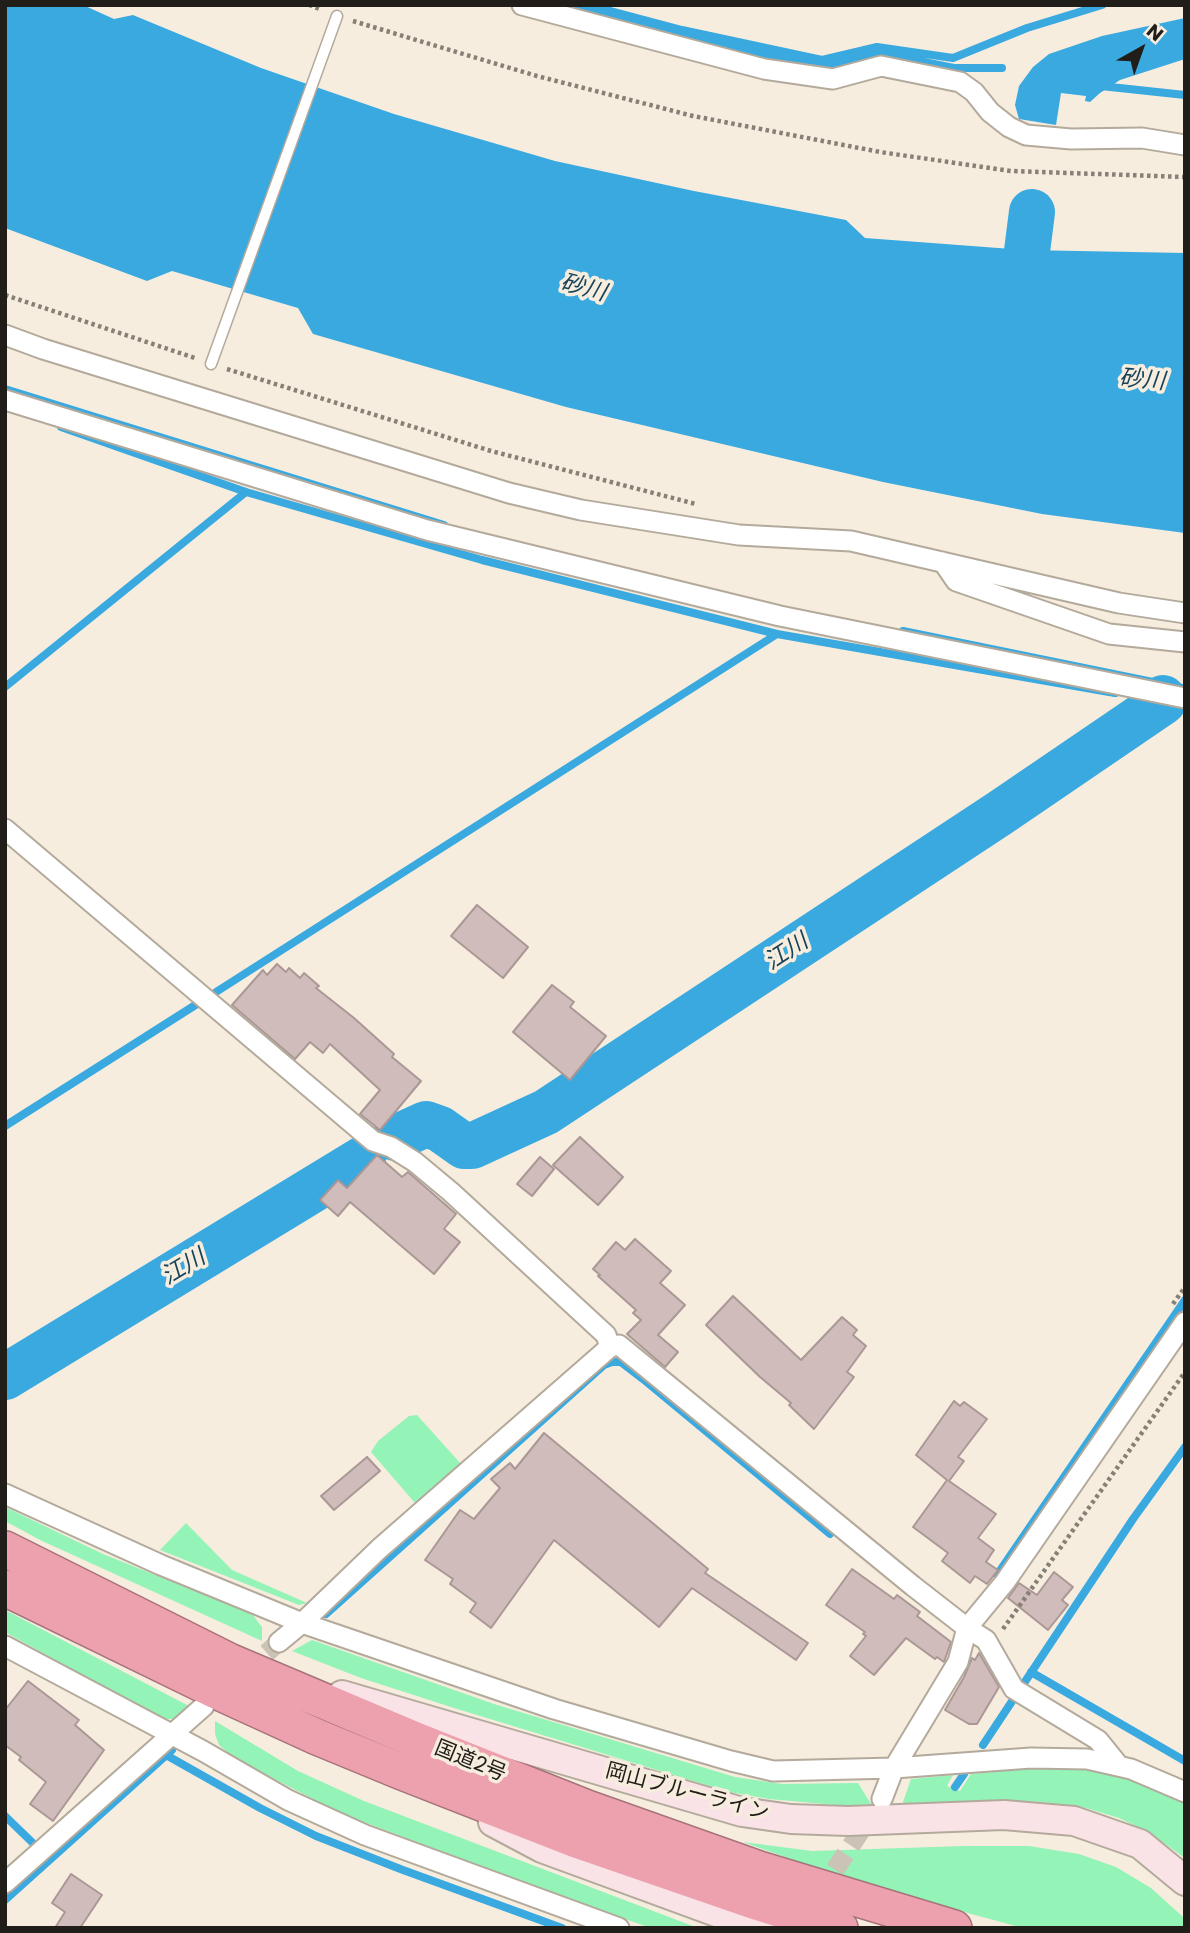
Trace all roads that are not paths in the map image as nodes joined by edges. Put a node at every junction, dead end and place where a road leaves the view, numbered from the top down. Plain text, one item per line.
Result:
1 (522, 5) edge
2 (337, 16) road end
3 (1185, 145) edge
4 (5, 335) edge
5 (211, 364) road end
6 (5, 400) edge
7 (943, 562) junction
8 (1185, 613) edge
9 (1185, 642) edge
10 (1185, 698) edge
11 (5, 829) edge
12 (1185, 1322) edge
13 (610, 1347) junction
14 (5, 1494) edge
15 (5, 1549) edge
16 (5, 1588) edge
17 (302, 1623) junction
18 (967, 1628) junction
19 (279, 1642) tunnel mouth
20 (5, 1646) edge
21 (229, 1661) junction
22 (204, 1706) dead end
23 (172, 1734) junction
24 (1119, 1766) junction
25 (894, 1768) junction
26 (402, 1772) junction
27 (1185, 1792) edge
28 (882, 1799) tunnel mouth
29 (1185, 1881) edge
30 (5, 1883) edge
31 (619, 1928) edge
32 (760, 1928) edge
33 (840, 1928) edge
34 (954, 1928) edge

1 - 3 street
2 - 5 lane
4 - 7 street
6 - 10 street
7 - 8 street
7 - 9 street
11 - 13 street
12 - 18 street
13 - 17 street
13 - 18 street
14 - 17 street
15 - 21 highway, 国道2号
16 - 26 highway, 国道2号
17 - 19 street
17 - 25 street
18 - 24 street
18 - 25 street
20 - 23 street
21 - 29 main road, 岡山ブルーライン
21 - 34 highway, 国道2号
22 - 23 street
23 - 30 street
23 - 31 street
24 - 25 street
24 - 27 street
25 - 28 street
26 - 32 main road
26 - 33 highway, 国道2号

